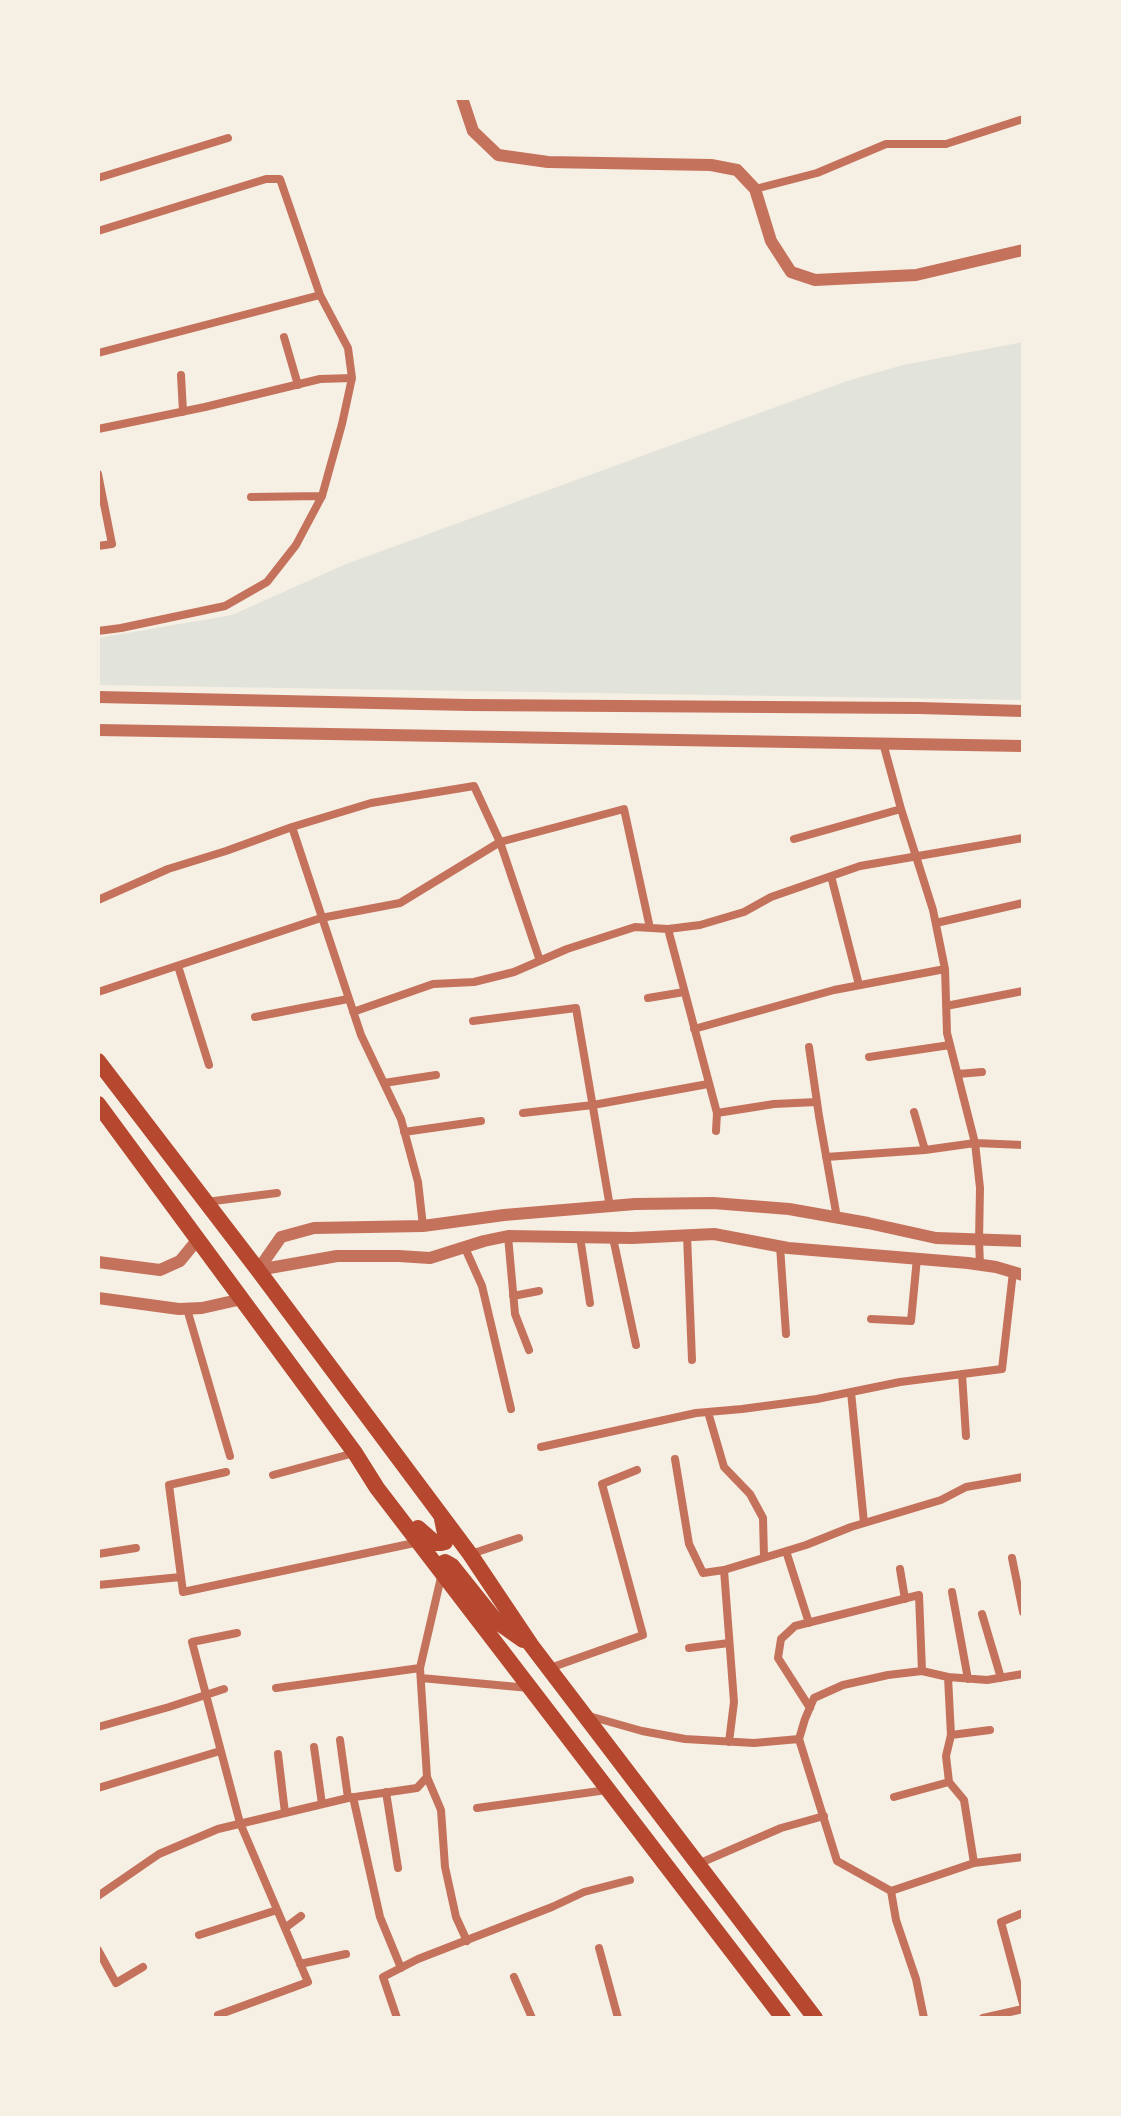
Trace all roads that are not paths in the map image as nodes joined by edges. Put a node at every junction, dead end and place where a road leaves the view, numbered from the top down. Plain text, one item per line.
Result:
1 (462, 98) edge
2 (1023, 119) edge
3 (228, 138) dead end
4 (98, 178) edge
5 (755, 189) junction
6 (98, 229) edge
7 (1023, 250) edge
8 (320, 295) junction
9 (284, 337) dead end
10 (98, 353) edge
11 (181, 375) dead end
12 (352, 378) junction
13 (298, 385) junction
14 (183, 412) junction
15 (98, 429) edge
16 (98, 474) edge
17 (322, 496) junction
18 (251, 497) dead end
19 (98, 546) edge
20 (98, 631) edge
21 (98, 697) edge
22 (1023, 711) edge
23 (98, 730) edge
24 (883, 743) junction
25 (1023, 746) edge
26 (901, 809) junction
27 (292, 827) junction
28 (1023, 838) edge
29 (794, 839) dead end
30 (500, 842) junction
31 (917, 856) junction
32 (831, 876) junction
33 (98, 900) edge
34 (1023, 903) edge
35 (321, 918) junction
36 (936, 923) junction
37 (650, 928) junction
38 (668, 929) junction
39 (540, 961) junction
40 (178, 966) junction
41 (945, 969) junction
42 (859, 985) junction
43 (1023, 991) edge
44 (98, 992) edge
45 (684, 992) junction
46 (648, 998) dead end
47 (348, 999) junction
48 (946, 1006) junction
49 (353, 1012) junction
50 (255, 1017) dead end
51 (473, 1021) dead end
52 (694, 1029) junction
53 (950, 1045) junction
54 (809, 1047) dead end
55 (869, 1057) dead end
56 (98, 1061) edge
57 (209, 1065) dead end
58 (982, 1072) dead end
59 (958, 1074) junction
60 (436, 1075) dead end
61 (384, 1083) junction
62 (708, 1084) junction
63 (817, 1102) junction
64 (98, 1104) edge
65 (593, 1105) junction
66 (914, 1112) dead end
67 (523, 1113) dead end
68 (717, 1113) junction
69 (481, 1121) dead end
70 (716, 1131) dead end
71 (404, 1132) junction
72 (975, 1143) junction
73 (1023, 1145) edge
74 (925, 1150) junction
75 (826, 1157) junction
76 (277, 1193) dead end
77 (205, 1202) junction
78 (610, 1207) junction
79 (837, 1218) junction
80 (423, 1226) junction
81 (687, 1235) junction
82 (508, 1236) junction
83 (580, 1237) junction
84 (613, 1238) junction
85 (198, 1239) junction
86 (979, 1240) junction
87 (1023, 1241) edge
88 (780, 1246) junction
89 (465, 1248) junction
90 (917, 1258) junction
91 (98, 1262) edge
92 (980, 1265) junction
93 (258, 1270) junction
94 (1018, 1273) edge
95 (539, 1291) dead end
96 (513, 1296) junction
97 (98, 1298) edge
98 (242, 1299) junction
99 (590, 1303) dead end
100 (187, 1309) junction
101 (871, 1319) dead end
102 (786, 1334) dead end
103 (636, 1345) dead end
104 (529, 1350) dead end
105 (692, 1360) dead end
106 (962, 1374) junction
107 (851, 1392) junction
108 (511, 1409) dead end
109 (708, 1412) junction
110 (966, 1436) dead end
111 (541, 1447) dead end
112 (355, 1453) junction
113 (230, 1456) dead end
114 (675, 1459) dead end
115 (637, 1470) dead end
116 (226, 1472) dead end
117 (273, 1475) dead end
118 (1023, 1477) edge
119 (377, 1488) junction
120 (441, 1515) junction
121 (864, 1523) junction
122 (519, 1538) dead end
123 (420, 1541) junction
124 (136, 1548) dead end
125 (786, 1551) junction
126 (98, 1554) edge
127 (470, 1554) junction
128 (764, 1557) junction
129 (1012, 1558) dead end
130 (900, 1569) dead end
131 (440, 1570) junction
132 (724, 1570) junction
133 (181, 1577) junction
134 (98, 1585) edge
135 (952, 1592) dead end
136 (905, 1599) junction
137 (1023, 1612) edge
138 (982, 1614) dead end
139 (809, 1623) junction
140 (237, 1633) dead end
141 (729, 1643) junction
142 (531, 1645) junction
143 (689, 1648) dead end
144 (420, 1668) junction
145 (550, 1668) junction
146 (922, 1671) junction
147 (1023, 1674) edge
148 (948, 1677) junction
149 (421, 1678) junction
150 (1001, 1678) junction
151 (968, 1679) junction
152 (276, 1688) dead end
153 (224, 1689) dead end
154 (530, 1689) junction
155 (204, 1695) junction
156 (810, 1708) junction
157 (584, 1714) junction
158 (98, 1727) edge
159 (990, 1730) dead end
160 (951, 1735) junction
161 (799, 1739) junction
162 (340, 1740) dead end
163 (729, 1742) junction
164 (314, 1747) dead end
165 (220, 1751) junction
166 (278, 1754) dead end
167 (427, 1777) junction
168 (949, 1782) junction
169 (98, 1788) edge
170 (608, 1790) junction
171 (386, 1792) junction
172 (350, 1797) junction
173 (894, 1797) dead end
174 (322, 1804) junction
175 (477, 1808) dead end
176 (285, 1813) junction
177 (824, 1816) junction
178 (240, 1823) junction
179 (1023, 1857) edge
180 (974, 1863) junction
181 (698, 1865) junction
182 (398, 1868) dead end
183 (630, 1880) dead end
184 (891, 1891) junction
185 (98, 1896) edge
186 (277, 1910) junction
187 (1023, 1913) edge
188 (301, 1916) dead end
189 (285, 1928) junction
190 (199, 1935) dead end
191 (467, 1941) junction
192 (599, 1948) dead end
193 (98, 1950) edge
194 (346, 1954) dead end
195 (300, 1964) junction
196 (143, 1967) dead end
197 (401, 1968) junction
198 (514, 1977) dead end
199 (1023, 2007) edge
200 (218, 2015) dead end
201 (397, 2018) edge
202 (532, 2018) edge
203 (618, 2018) edge
204 (783, 2018) edge
205 (815, 2018) edge
206 (924, 2018) edge
207 (983, 2018) edge

1 - 5 street
2 - 5 street
3 - 4 street
5 - 7 street
6 - 8 street
8 - 10 street
8 - 12 street
9 - 13 street
11 - 14 street
12 - 13 street
12 - 17 street
13 - 14 street
14 - 15 street
16 - 19 street
17 - 18 street
17 - 20 street
21 - 22 street
23 - 24 street
24 - 25 street
24 - 26 street
26 - 29 street
26 - 31 street
27 - 30 street
27 - 33 street
27 - 35 street
28 - 31 street
30 - 35 street
30 - 37 street
30 - 39 street
31 - 32 street
31 - 36 street
32 - 38 street
32 - 42 street
34 - 36 street
35 - 40 street
35 - 47 street
36 - 41 street
37 - 38 street
37 - 39 street
38 - 45 street
39 - 49 street
40 - 44 street
40 - 57 street
41 - 42 street
41 - 48 street
42 - 52 street
43 - 48 street
45 - 46 street
45 - 52 street
47 - 49 street
47 - 50 street
48 - 53 street
49 - 61 street
51 - 65 street
52 - 62 street
53 - 55 street
53 - 59 street
54 - 63 street
56 - 77 main road
58 - 59 street
59 - 72 street
60 - 61 street
61 - 71 street
62 - 65 street
62 - 68 street
63 - 68 street
63 - 75 street
64 - 85 main road
65 - 67 street
65 - 78 street
66 - 74 street
68 - 70 street
69 - 71 street
71 - 80 street
72 - 73 street
72 - 74 street
72 - 86 street
74 - 75 street
75 - 79 street
76 - 77 street
77 - 93 main road
78 - 79 street
78 - 80 street
79 - 86 street
80 - 93 street
81 - 84 street
81 - 88 street
81 - 105 street
82 - 83 street
82 - 89 street
82 - 96 street
83 - 84 street
83 - 99 street
84 - 103 street
85 - 91 street
85 - 98 main road
86 - 87 street
86 - 92 street
88 - 90 street
88 - 102 street
89 - 93 street
89 - 108 street
90 - 92 street
90 - 101 street
92 - 94 street
93 - 120 main road
94 - 106 street
95 - 96 street
96 - 104 street
97 - 100 street
98 - 100 street
98 - 112 main road
100 - 113 street
106 - 107 street
106 - 110 street
107 - 109 street
107 - 121 street
109 - 111 street
109 - 128 street
112 - 117 street
112 - 119 main road
114 - 132 street
115 - 145 street
116 - 133 street
118 - 121 street
119 - 120 main road
119 - 123 main road
120 - 127 main road
121 - 125 street
122 - 127 street
123 - 131 main road
123 - 133 street
124 - 126 street
125 - 128 street
125 - 139 street
127 - 142 main road
128 - 132 street
129 - 137 street
130 - 136 street
131 - 142 main road
131 - 144 street
131 - 154 main road
132 - 141 street
133 - 134 street
135 - 151 street
136 - 139 street
136 - 146 street
138 - 150 street
139 - 156 street
140 - 155 street
141 - 143 street
141 - 163 street
142 - 145 main road
144 - 149 street
144 - 152 street
145 - 157 main road
146 - 148 street
146 - 156 street
147 - 150 street
148 - 151 street
148 - 160 street
149 - 154 street
149 - 167 street
150 - 151 street
153 - 155 street
154 - 170 main road
155 - 158 street
155 - 165 street
156 - 161 street
157 - 163 street
157 - 181 main road
159 - 160 street
160 - 168 street
161 - 163 street
161 - 177 street
162 - 172 street
164 - 174 street
165 - 169 street
165 - 178 street
166 - 176 street
167 - 171 street
167 - 191 street
168 - 173 street
168 - 180 street
170 - 175 street
170 - 204 main road
171 - 172 street
171 - 182 street
172 - 174 street
172 - 197 street
174 - 176 street
176 - 178 street
177 - 181 street
177 - 184 street
178 - 185 street
178 - 186 street
179 - 180 street
180 - 184 street
181 - 205 main road
183 - 191 street
184 - 206 street
186 - 189 street
186 - 190 street
187 - 199 street
188 - 189 street
189 - 195 street
191 - 197 street
192 - 203 street
193 - 196 street
194 - 195 street
195 - 200 street
197 - 201 street
198 - 202 street
199 - 207 street

